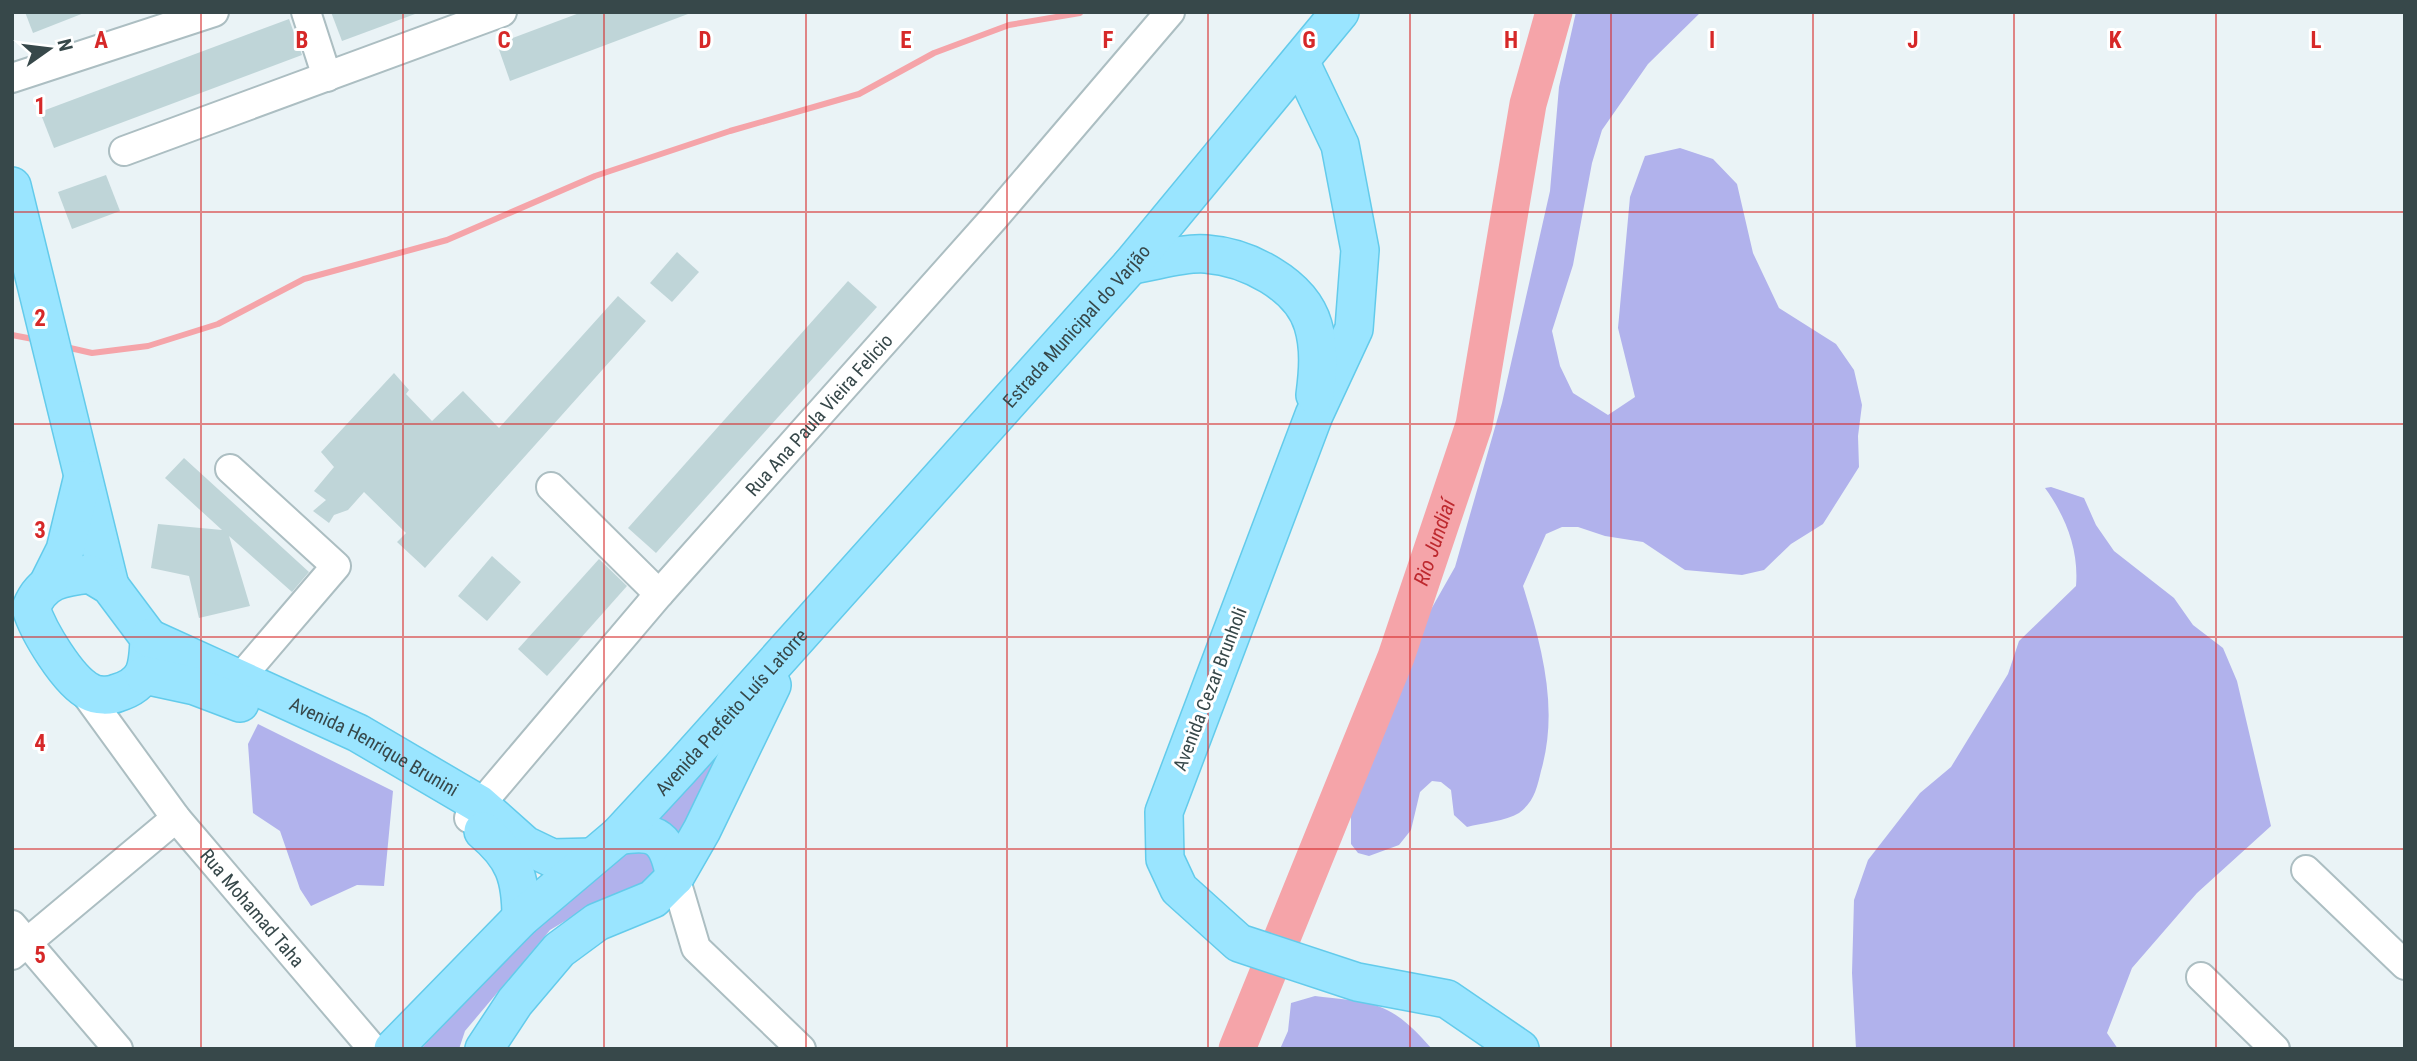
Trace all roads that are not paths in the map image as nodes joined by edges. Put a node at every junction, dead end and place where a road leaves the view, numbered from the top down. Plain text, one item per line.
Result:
1 (214, 12) edge
2 (306, 12) edge
3 (502, 12) edge
4 (1170, 12) edge
5 (1340, 12) edge
6 (1300, 61) junction
7 (327, 77) junction
8 (12, 78) edge
9 (124, 151) dead end
10 (12, 186) edge
11 (1131, 265) junction
12 (1314, 415) junction
13 (230, 469) dead end
14 (84, 475) junction
15 (551, 487) dead end
16 (110, 586) junction
17 (659, 594) junction
18 (29, 602) edge
19 (802, 632) junction
20 (149, 638) junction
21 (74, 676) junction
22 (240, 678) junction
23 (138, 682) junction
24 (138, 765) junction
25 (474, 811) junction
26 (176, 818) junction
27 (605, 846) junction
28 (2306, 870) dead end
29 (675, 877) junction
30 (521, 918) junction
31 (17, 941) edge
32 (2405, 965) edge
33 (2201, 976) dead end
34 (118, 1049) edge
35 (373, 1049) edge
36 (393, 1049) edge
37 (484, 1049) edge
38 (801, 1049) edge
39 (1520, 1049) edge
40 (2275, 1049) edge

1 - 8 street
2 - 7 street
3 - 7 street
4 - 17 street, Rua Ana Paula Vieira Felicio
5 - 6 main road, Estrada Municipal do Varjão
6 - 11 main road, Estrada Municipal do Varjão
6 - 12 main road, Avenida Cezar Brunholi
7 - 9 street
10 - 14 main road
11 - 12 main road, Avenida Cezar Brunholi
11 - 19 main road, Estrada Municipal do Varjão
12 - 39 main road, Avenida Cezar Brunholi
13 - 22 street
14 - 16 main road
14 - 18 main road
15 - 17 street
16 - 18 main road
16 - 20 main road
17 - 25 street, Rua Ana Paula Vieira Felicio
18 - 21 main road
19 - 27 main road, Avenida Prefeito Luís Latorre
19 - 29 main road, Avenida Prefeito Luís Latorre
20 - 22 main road, Avenida Henrique Brunini
20 - 23 main road
21 - 23 main road
21 - 24 street, Rua Mohamad Taha
22 - 25 main road, Avenida Henrique Brunini
23 - 24 street
23 - 25 main road, Avenida Henrique Brunini
24 - 26 street, Rua Mohamad Taha
25 - 27 main road, Avenida Henrique Brunini
25 - 30 main road, Avenida Henrique Brunini
26 - 31 street
26 - 35 street, Rua Mohamad Taha
27 - 29 main road, Avenida Henrique Brunini
27 - 30 main road, Avenida Prefeito Luís Latorre
28 - 32 street
29 - 37 main road, Avenida Prefeito Luís Latorre
29 - 38 street
30 - 36 main road, Avenida Prefeito Luís Latorre
31 - 34 street
33 - 40 street

